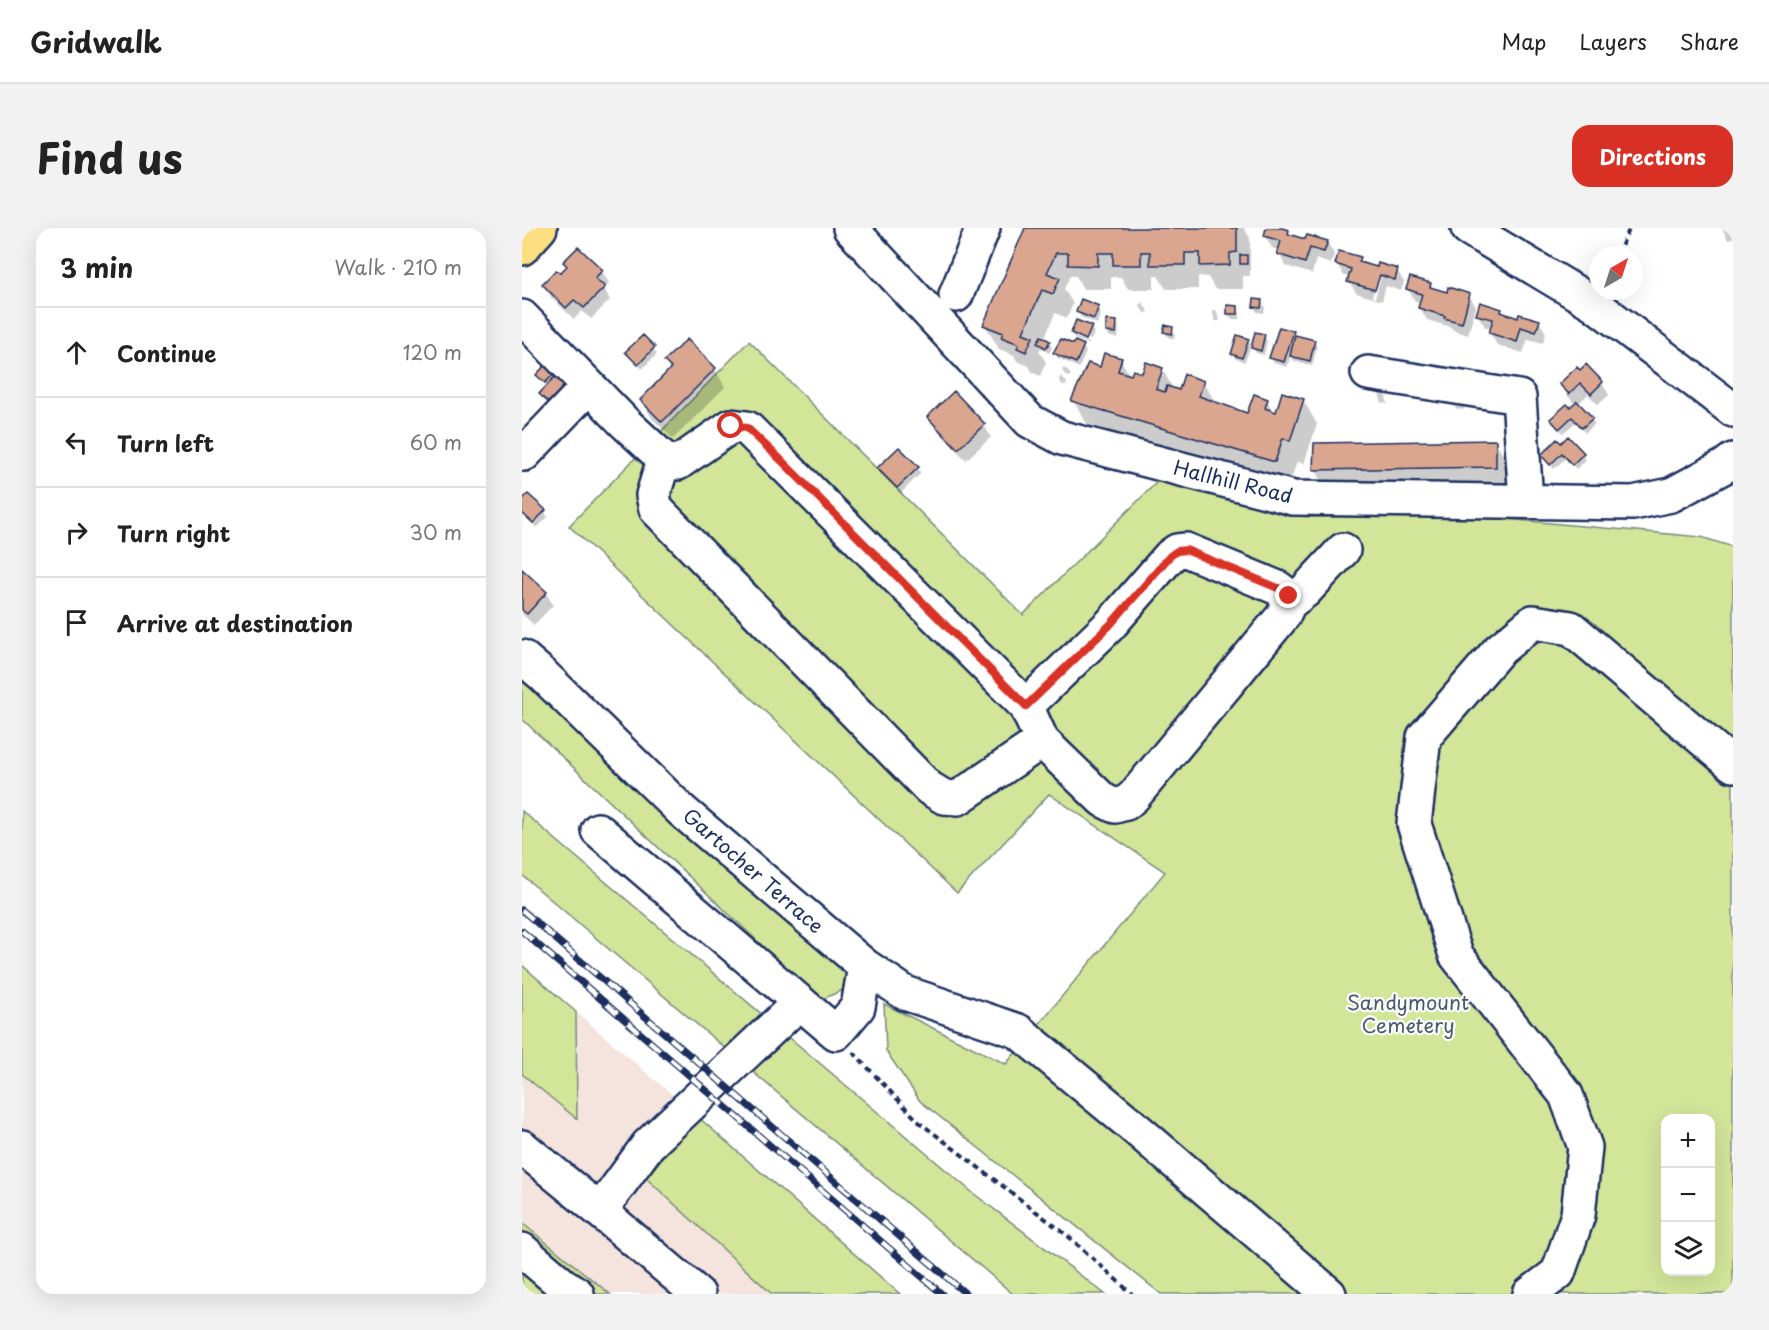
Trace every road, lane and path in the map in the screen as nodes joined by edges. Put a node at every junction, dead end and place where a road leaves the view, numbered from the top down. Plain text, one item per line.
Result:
1 (540, 228) edge
2 (849, 228) edge
3 (983, 228) edge
4 (1468, 228) edge
5 (1630, 228) edge
6 (1621, 246) edge
7 (522, 248) edge
8 (956, 295) dead end
9 (522, 317) edge
10 (1368, 373) dead end
11 (588, 386) junction
12 (1733, 410) edge
13 (524, 454) dead end
14 (664, 459) junction
15 (1733, 460) edge
16 (1526, 501) junction
17 (1342, 550) dead end
18 (1289, 603) junction
19 (522, 657) edge
20 (1026, 706) junction
21 (1042, 741) junction
22 (1733, 765) edge
23 (598, 830) dead end
24 (865, 966) junction
25 (800, 1002) junction
26 (837, 1033) junction
27 (522, 1147) edge
28 (600, 1211) junction
29 (522, 1250) edge
30 (686, 1290) edge
31 (577, 1294) edge
32 (1132, 1294) edge
33 (1329, 1294) edge
34 (1530, 1294) edge

1 - 7 main road
2 - 16 street, Hallhill Road
3 - 8 street
4 - 12 street
5 - 6 path
9 - 11 street
10 - 16 street
11 - 13 street
11 - 14 street
14 - 20 street
14 - 21 street
15 - 16 street, Hallhill Road
17 - 18 street
18 - 20 street
18 - 21 street
19 - 24 street, Gartocher Terrace
20 - 21 street
22 - 34 street
23 - 25 street
24 - 26 street
24 - 33 street, Gartocher Terrace
25 - 26 street
25 - 28 street
26 - 32 path
27 - 28 street
28 - 30 street
29 - 31 street

